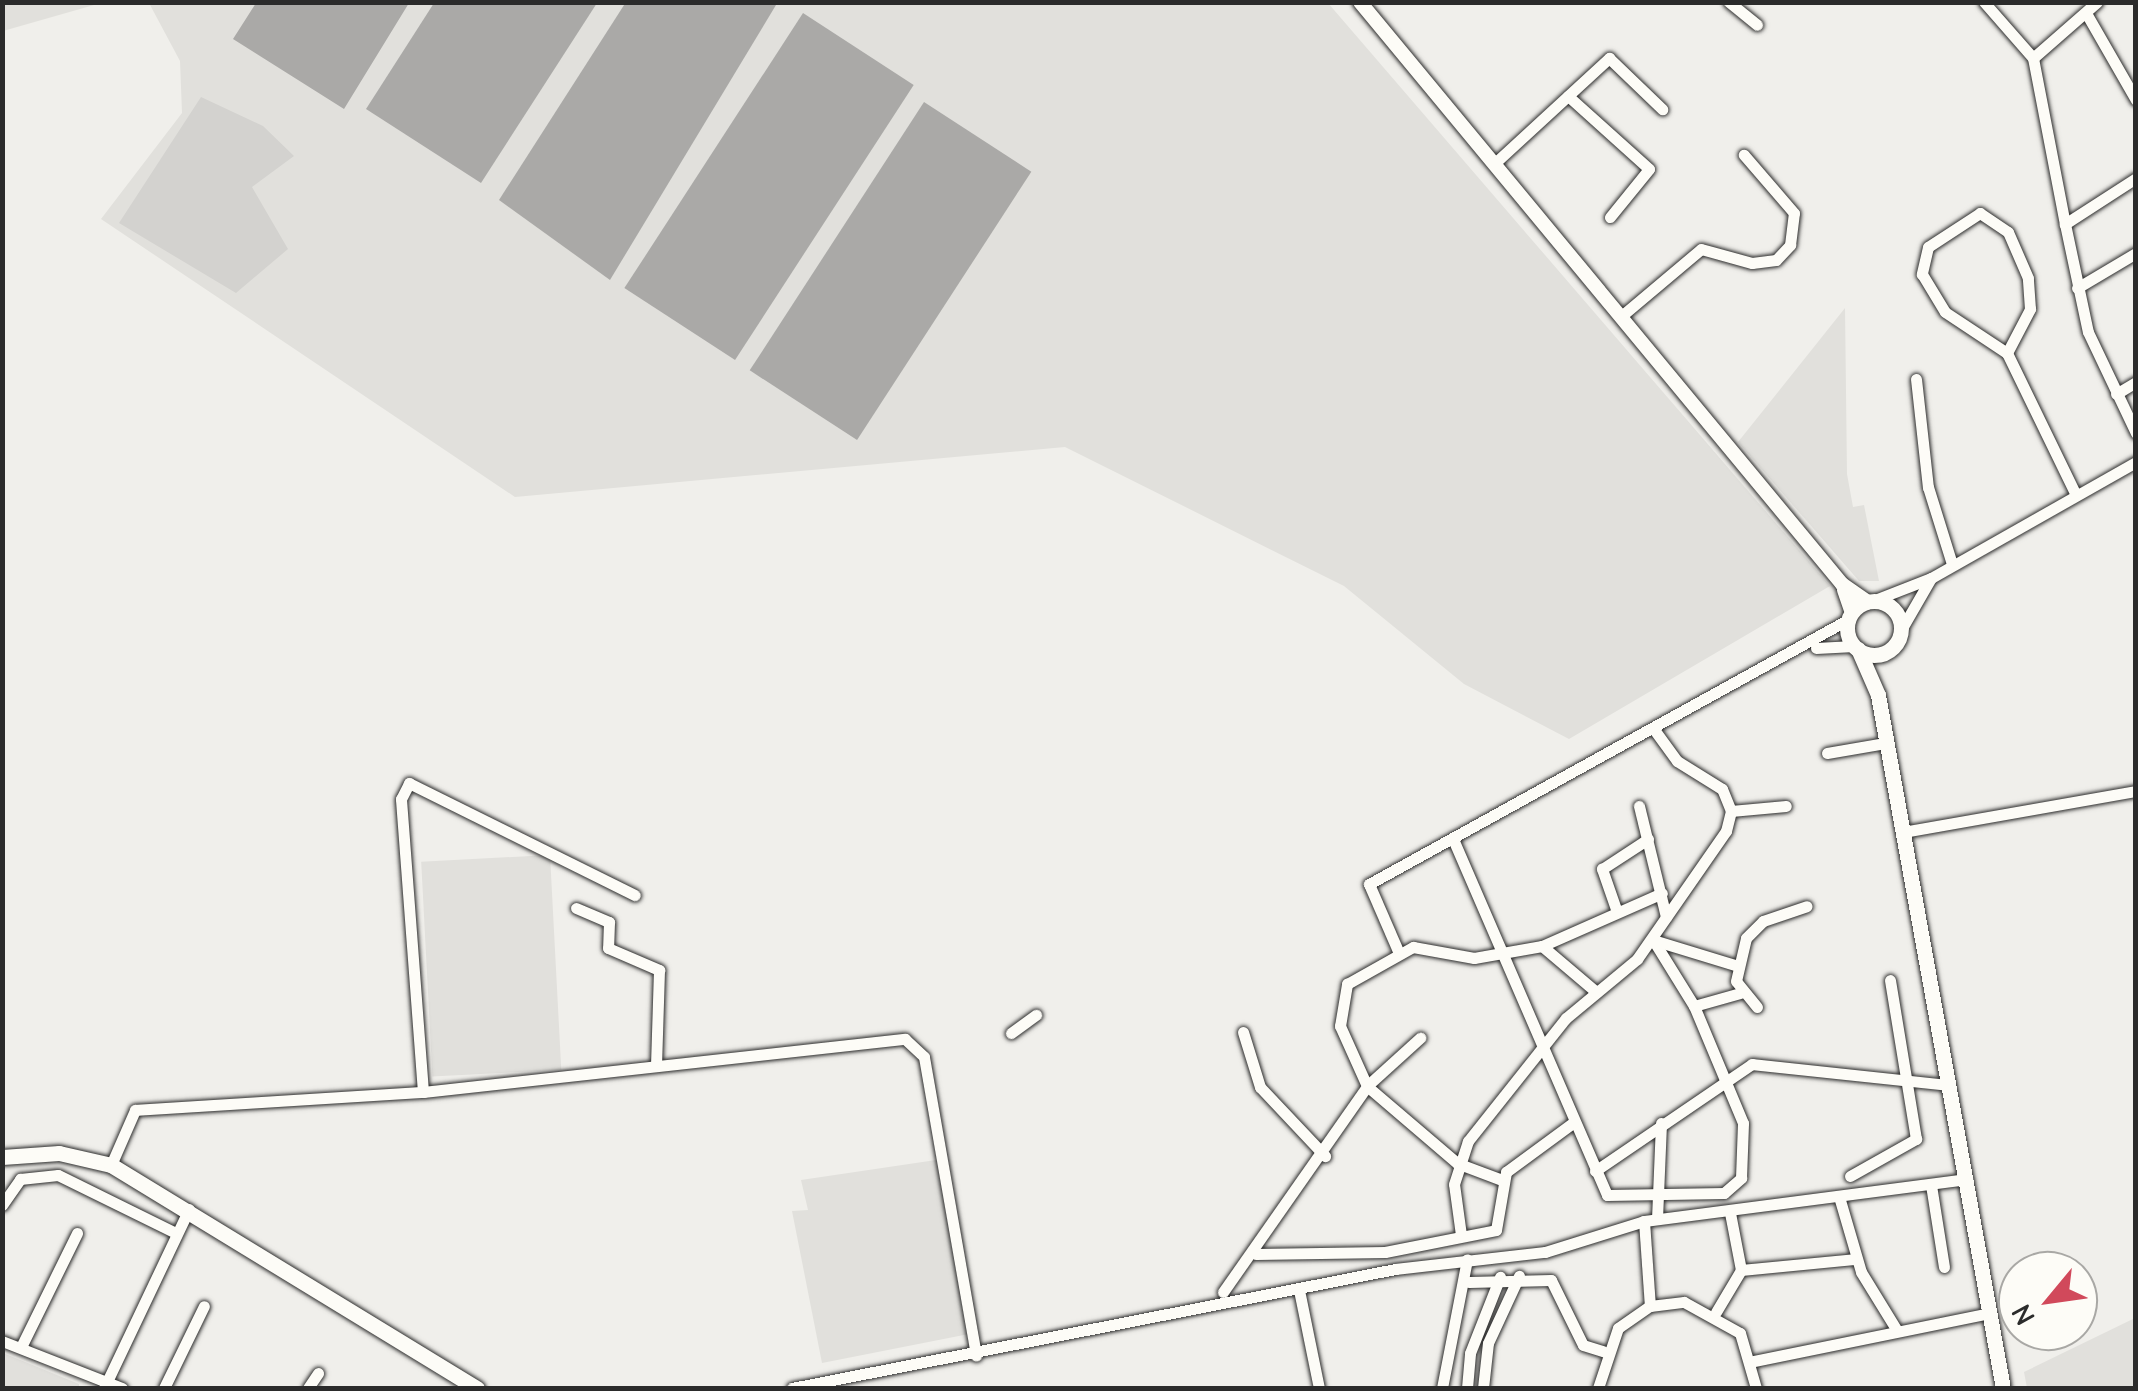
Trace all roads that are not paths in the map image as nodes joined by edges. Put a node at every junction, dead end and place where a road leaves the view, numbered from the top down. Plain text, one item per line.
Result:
1 (1360, 2) edge
2 (1729, 2) edge
3 (1984, 2) edge
4 (2097, 2) edge
5 (2086, 13) junction
6 (1758, 25) dead end
7 (2034, 58) junction
8 (2130, 78) edge
9 (1568, 96) junction
10 (2136, 100) edge
11 (1662, 108) dead end
12 (1744, 156) dead end
13 (1496, 162) junction
14 (2136, 178) edge
15 (1610, 217) dead end
16 (2066, 224) junction
17 (2136, 254) edge
18 (2078, 288) junction
19 (1625, 314) junction
20 (2007, 353) junction
21 (1916, 379) dead end
22 (2136, 382) edge
23 (2116, 394) junction
24 (2136, 433) edge
25 (2136, 462) edge
26 (2076, 495) junction
27 (1952, 564) junction
28 (1931, 578) junction
29 (1842, 584) junction
30 (1870, 602) junction
31 (1850, 616) junction
32 (1898, 637) junction
33 (1856, 647) junction
34 (1807, 649) junction
35 (1878, 695) junction
36 (1654, 728) junction
37 (1886, 743) junction
38 (1827, 753) dead end
39 (2136, 791) edge
40 (1639, 806) dead end
41 (1786, 806) dead end
42 (1732, 810) junction
43 (1903, 832) junction
44 (1453, 839) junction
45 (1648, 839) junction
46 (1662, 894) junction
47 (635, 895) dead end
48 (1807, 906) dead end
49 (576, 908) dead end
50 (1617, 912) junction
51 (1666, 917) junction
52 (1653, 940) junction
53 (1542, 946) junction
54 (1398, 952) junction
55 (1502, 954) junction
56 (1738, 966) junction
57 (1890, 980) dead end
58 (1595, 991) junction
59 (1740, 993) junction
60 (1694, 1006) junction
61 (1757, 1008) dead end
62 (1036, 1015) dead end
63 (1243, 1032) dead end
64 (1011, 1033) dead end
65 (1420, 1038) dead end
66 (1542, 1047) junction
67 (656, 1064) junction
68 (1727, 1075) junction
69 (1906, 1080) junction
70 (1950, 1085) junction
71 (1367, 1086) junction
72 (423, 1092) junction
73 (1574, 1122) junction
74 (1661, 1123) junction
75 (1325, 1156) junction
76 (2, 1157) edge
77 (1457, 1163) junction
78 (111, 1165) junction
79 (1595, 1171) junction
80 (1850, 1176) dead end
81 (1967, 1179) junction
82 (1502, 1180) junction
83 (1930, 1185) junction
84 (1658, 1198) junction
85 (1840, 1200) junction
86 (2, 1205) edge
87 (189, 1209) junction
88 (1730, 1213) junction
89 (1650, 1220) junction
90 (77, 1233) dead end
91 (176, 1234) junction
92 (1462, 1236) junction
93 (1256, 1254) junction
94 (1467, 1259) junction
95 (1856, 1259) junction
96 (1944, 1267) dead end
97 (1741, 1270) junction
98 (1519, 1276) junction
99 (1500, 1277) junction
100 (1469, 1282) junction
101 (1299, 1290) junction
102 (1223, 1292) dead end
103 (204, 1306) dead end
104 (1650, 1306) junction
105 (1716, 1312) junction
106 (1990, 1313) junction
107 (1478, 1324) junction
108 (1896, 1328) junction
109 (1492, 1330) junction
110 (2, 1341) edge
111 (21, 1347) junction
112 (1604, 1351) junction
113 (976, 1355) junction
114 (1754, 1361) junction
115 (318, 1373) dead end
116 (105, 1385) edge
117 (122, 1388) edge
118 (164, 1388) edge
119 (308, 1388) edge
120 (478, 1388) edge
121 (792, 1388) edge
122 (1319, 1388) edge
123 (1442, 1388) edge
124 (1467, 1388) edge
125 (1483, 1388) edge
126 (1598, 1388) edge
127 (1756, 1388) edge
128 (2003, 1388) edge

1 - 13 street
2 - 6 street
3 - 7 street
4 - 5 street
5 - 7 street
5 - 8 street
7 - 16 street
8 - 10 street
9 - 11 street
9 - 13 street
9 - 15 street
12 - 19 street
13 - 19 street
14 - 16 street
16 - 18 street
17 - 18 street
18 - 23 street
19 - 29 street
20 - 20 street
20 - 26 street
21 - 27 street
22 - 23 street
23 - 24 street
25 - 26 street
26 - 27 street
27 - 28 street
28 - 30 street
28 - 32 street
29 - 30 street
29 - 31 street
30 - 31 main road
30 - 32 main road
31 - 33 main road
31 - 34 street
32 - 33 main road
32 - 35 main road
33 - 34 street
33 - 35 main road
34 - 36 street
35 - 37 main road
36 - 42 street
36 - 44 street
37 - 38 street
37 - 43 main road
39 - 43 street
40 - 45 street
41 - 42 street
42 - 51 street
43 - 70 main road
44 - 54 street
44 - 55 street
45 - 46 street
45 - 50 street
46 - 50 street
46 - 51 street
47 - 72 street
48 - 56 street
49 - 67 street
50 - 53 street
51 - 52 street
52 - 56 street
52 - 58 street
52 - 60 street
53 - 55 street
53 - 58 street
54 - 55 street
54 - 71 street
55 - 66 street
56 - 59 street
57 - 69 street
58 - 66 street
59 - 60 street
59 - 61 street
60 - 68 street
62 - 64 street
63 - 75 street
65 - 71 street
66 - 73 street
66 - 77 street
67 - 72 street
67 - 113 street
68 - 69 street
68 - 74 street
68 - 84 street
69 - 70 street
69 - 80 street
70 - 81 main road
71 - 75 street
71 - 77 street
72 - 78 street
73 - 79 street
73 - 82 street
74 - 79 street
74 - 84 street
75 - 93 street
76 - 78 main road
77 - 82 street
77 - 92 street
78 - 87 main road
79 - 84 street
81 - 83 street
81 - 106 main road
82 - 92 street
83 - 85 street
83 - 96 street
84 - 89 street
85 - 88 street
85 - 95 street
86 - 91 street
87 - 91 street
87 - 120 main road
88 - 89 street
88 - 97 street
89 - 94 street
89 - 104 street
90 - 111 street
91 - 116 street
92 - 93 street
93 - 102 street
94 - 100 street
94 - 101 street
95 - 97 street
95 - 108 street
97 - 105 street
98 - 99 street
98 - 109 street
98 - 112 street
99 - 100 street
99 - 107 street
100 - 123 street
101 - 113 street
101 - 122 street
103 - 118 street
104 - 105 street
104 - 112 street
105 - 114 street
106 - 108 street
106 - 128 main road
107 - 109 street
107 - 124 street
108 - 114 street
109 - 125 street
110 - 111 street
111 - 116 street
112 - 126 street
113 - 121 street
114 - 127 street
115 - 119 street
116 - 117 street

